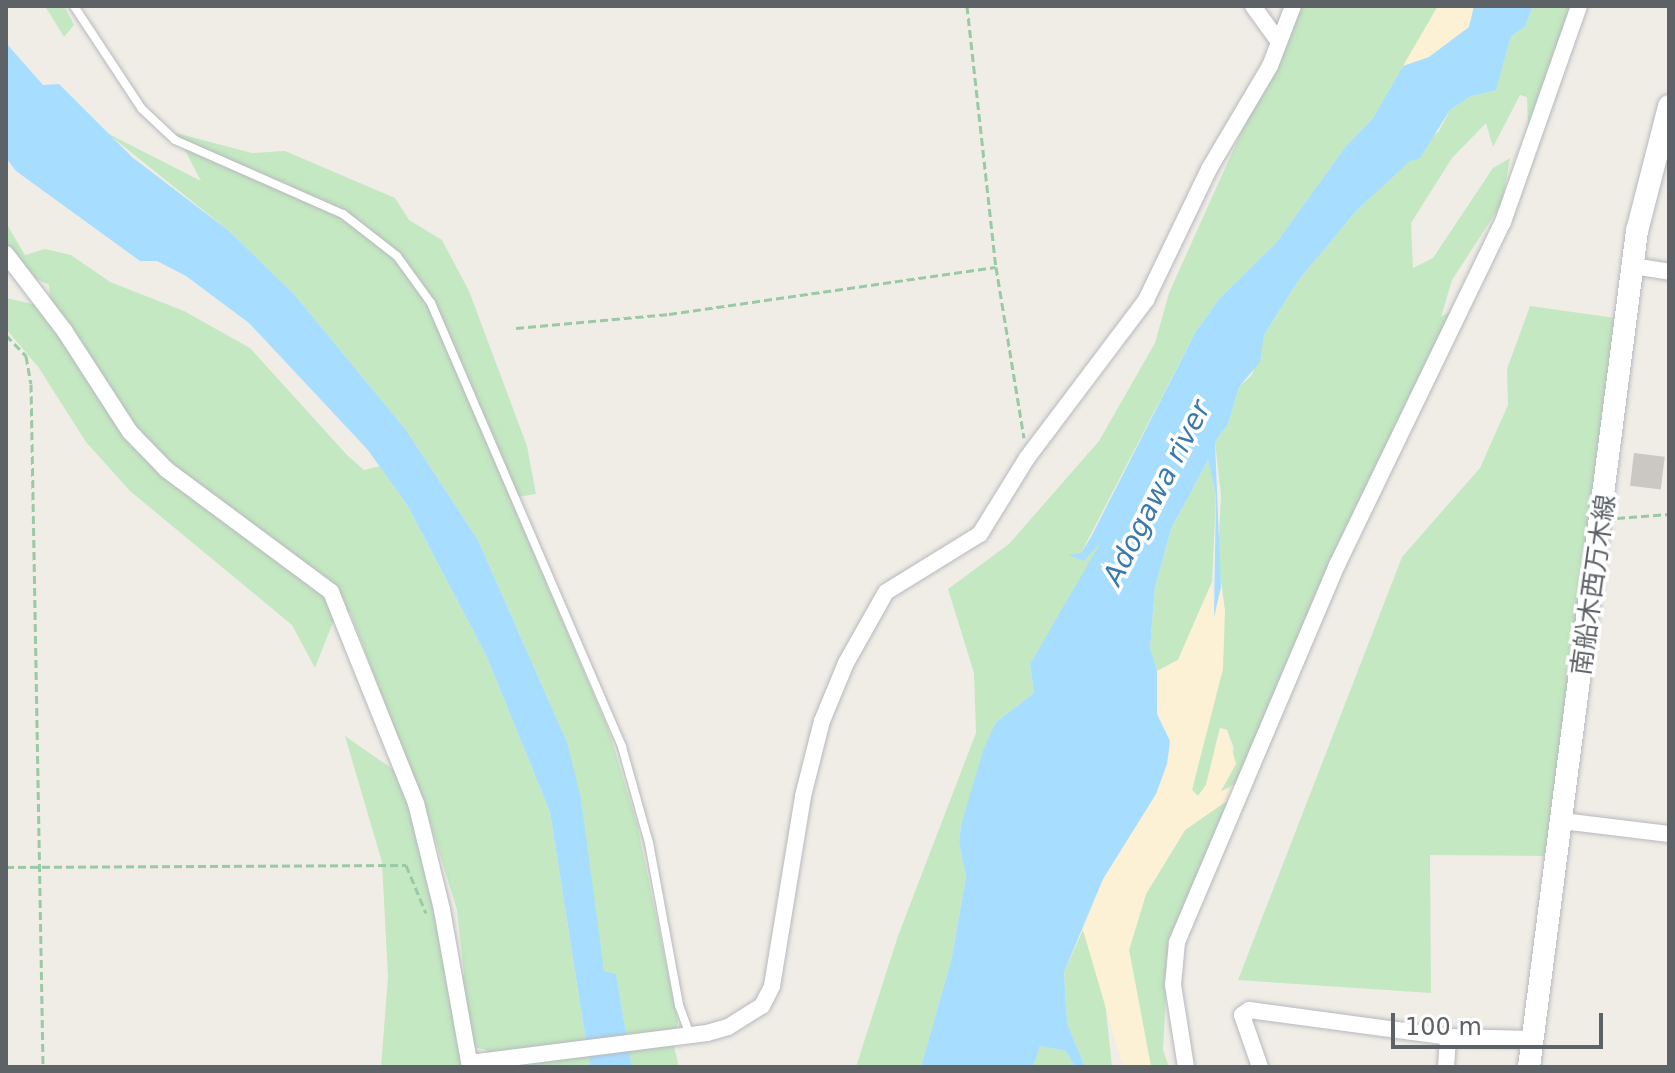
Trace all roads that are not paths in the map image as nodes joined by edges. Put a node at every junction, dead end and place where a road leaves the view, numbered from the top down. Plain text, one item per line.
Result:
1 (74, 6) edge
2 (1253, 6) edge
3 (1293, 6) edge
4 (1579, 6) edge
5 (1279, 42) junction
6 (1669, 106) edge
7 (6, 254) edge
8 (1633, 266) junction
9 (1669, 272) edge
10 (1562, 821) junction
11 (1669, 834) edge
12 (690, 1035) junction
13 (1448, 1037) junction
14 (1533, 1039) junction
15 (474, 1063) edge
16 (1186, 1067) edge
17 (1260, 1067) edge
18 (1446, 1067) edge
19 (1529, 1067) edge

1 - 12 lane
2 - 5 street
3 - 5 street
4 - 16 street
5 - 12 street
6 - 8 main road, 南船木西万木線
7 - 15 street
8 - 9 street
8 - 10 main road, 南船木西万木線
10 - 11 street
10 - 14 main road, 南船木西万木線
12 - 15 street
13 - 14 street
13 - 17 street
13 - 18 street
14 - 19 main road, 南船木西万木線

